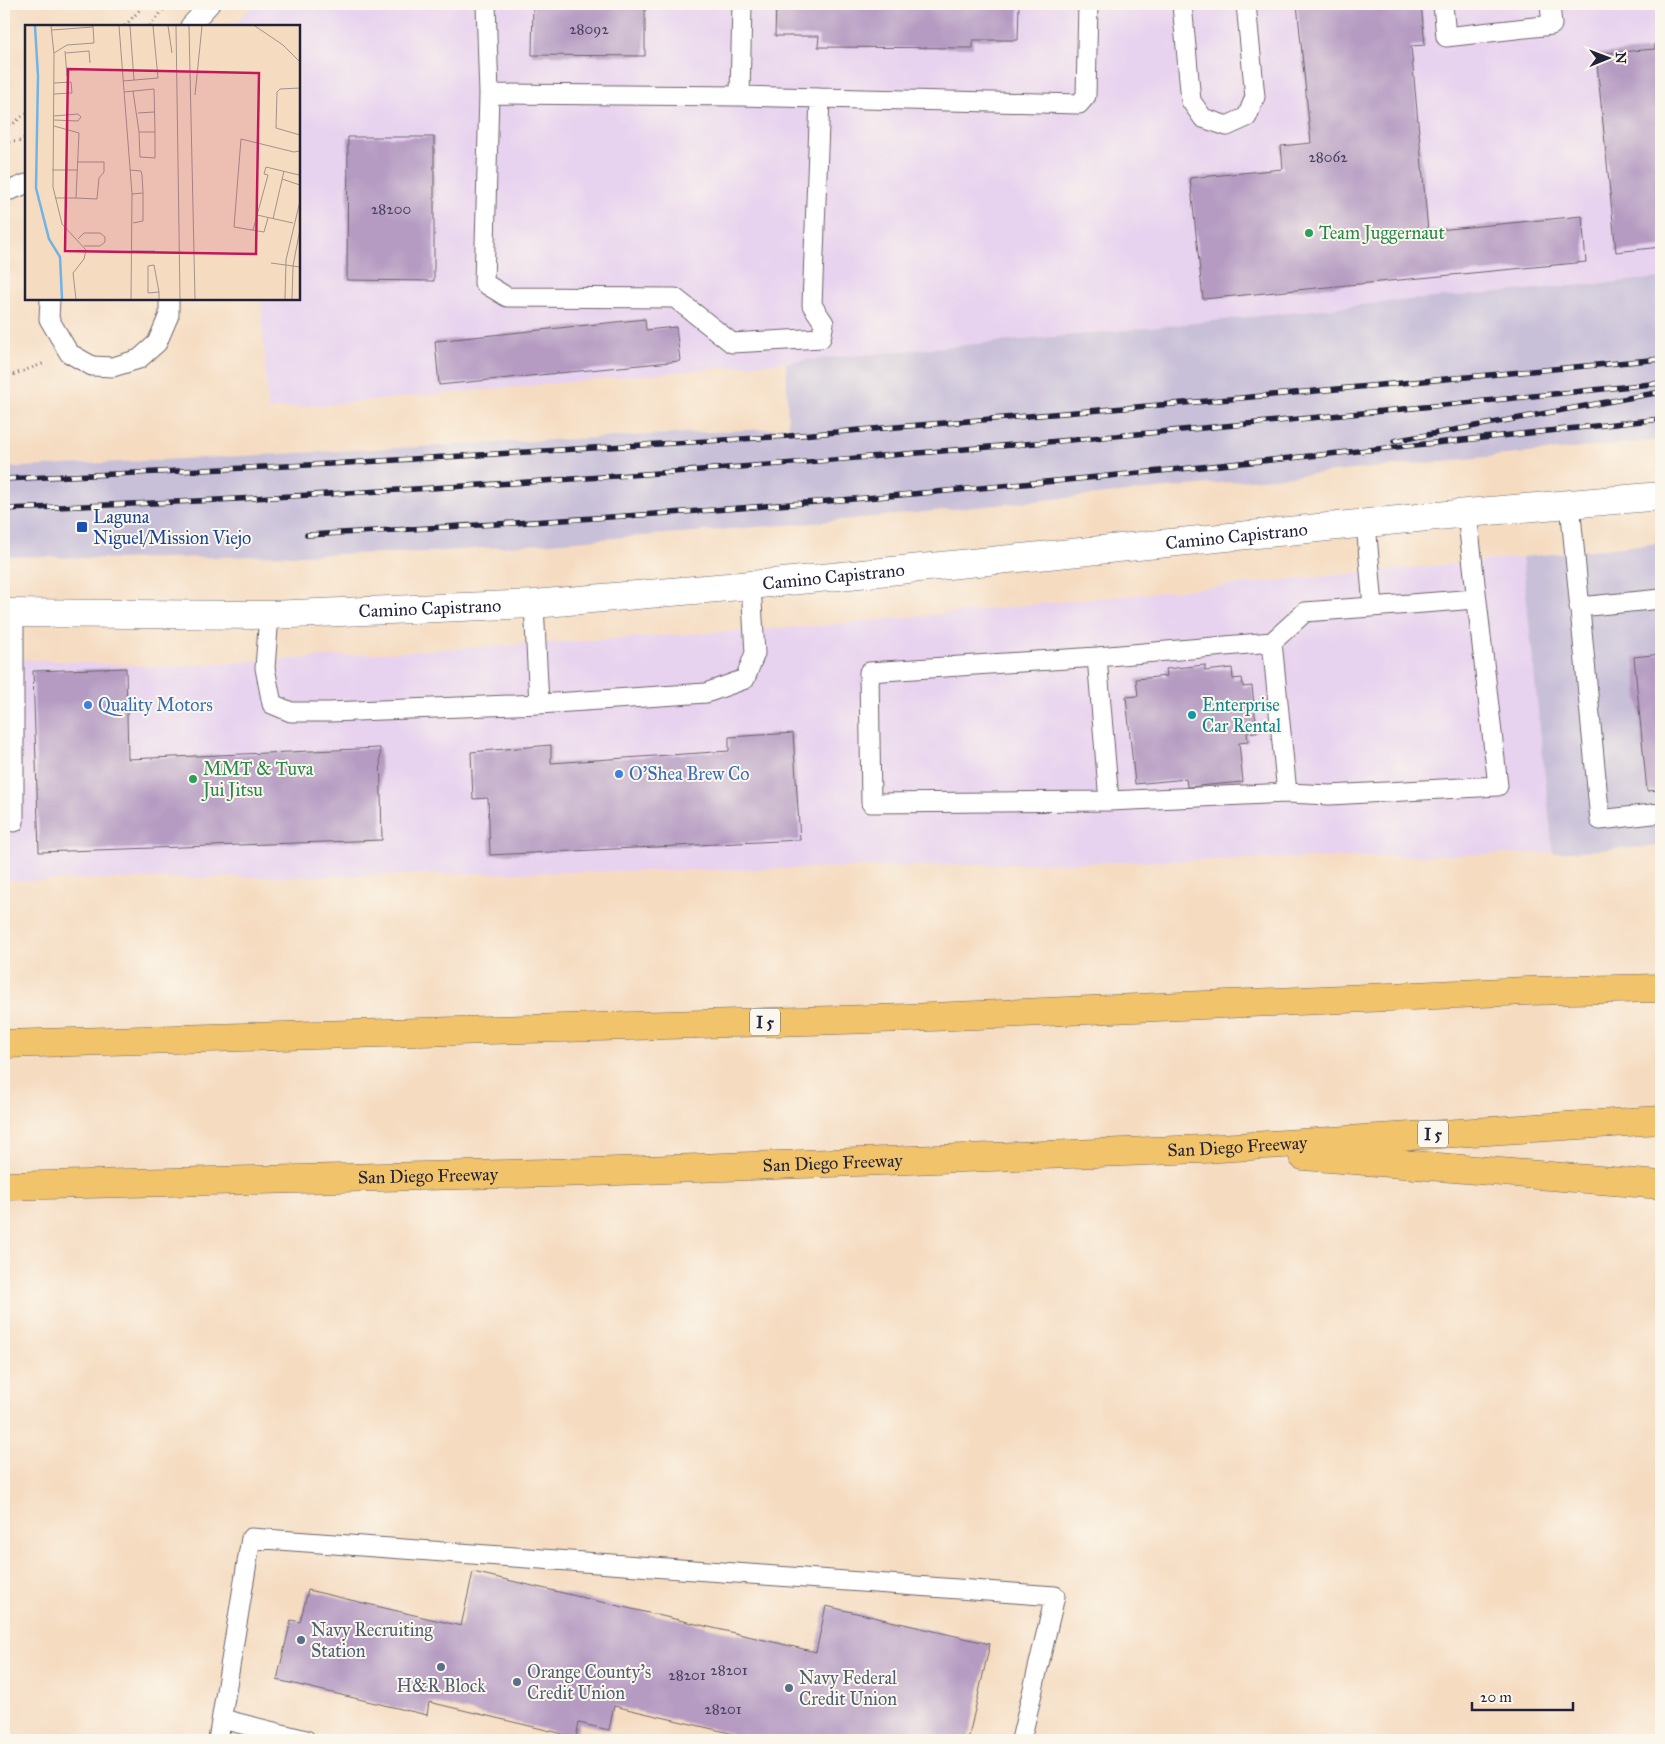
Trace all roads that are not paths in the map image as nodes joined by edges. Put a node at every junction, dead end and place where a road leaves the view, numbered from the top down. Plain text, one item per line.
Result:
1 (210, 4) edge
2 (486, 4) edge
3 (742, 4) edge
4 (1088, 4) edge
5 (1182, 4) edge
6 (1246, 4) edge
7 (1443, 4) edge
8 (1550, 4) edge
9 (191, 25) edge
10 (489, 94) junction
11 (740, 96) junction
12 (820, 98) junction
13 (25, 184) edge
14 (4, 190) edge
15 (50, 300) edge
16 (169, 300) edge
17 (1661, 496) edge
18 (1570, 504) junction
19 (1467, 513) junction
20 (1366, 524) junction
21 (751, 585) junction
22 (1476, 599) junction
23 (1661, 599) edge
24 (534, 604) junction
25 (1373, 607) junction
26 (1579, 607) junction
27 (9, 614) edge
28 (269, 615) junction
29 (1272, 642) junction
30 (1097, 657) junction
31 (539, 704) junction
32 (1287, 793) junction
33 (1109, 801) junction
34 (1661, 813) edge
35 (14, 822) dead end
36 (1661, 971) edge
37 (1661, 988) edge
38 (1526, 991) junction
39 (4, 1044) edge
40 (1661, 1120) edge
41 (1204, 1148) junction
42 (1661, 1185) edge
43 (4, 1186) edge
44 (222, 1719) junction
45 (218, 1740) edge
46 (306, 1740) edge
47 (1021, 1740) edge

1 - 9 lane
2 - 10 lane
3 - 11 lane
4 - 12 lane
5 - 6 lane
7 - 8 lane
10 - 11 lane
10 - 12 lane
11 - 12 lane
13 - 14 lane
15 - 16 lane
17 - 18 street, Camino Capistrano
18 - 19 street, Camino Capistrano
18 - 26 lane
19 - 20 street, Camino Capistrano
19 - 22 lane
20 - 21 street, Camino Capistrano
20 - 25 lane
21 - 24 street, Camino Capistrano
21 - 31 lane
22 - 25 lane
22 - 32 lane
23 - 26 lane
24 - 28 street, Camino Capistrano
24 - 31 lane
25 - 29 lane
26 - 34 lane
27 - 28 street, Camino Capistrano
27 - 35 lane
28 - 31 lane
29 - 30 lane
29 - 32 lane
30 - 33 lane
30 - 33 lane
32 - 33 lane
36 - 38 highway
37 - 38 highway, I 5
38 - 39 highway, I 5
40 - 41 highway, San Diego Freeway / I 5
41 - 42 highway
41 - 43 highway, San Diego Freeway / I 5
44 - 45 lane
44 - 46 lane
44 - 47 lane

